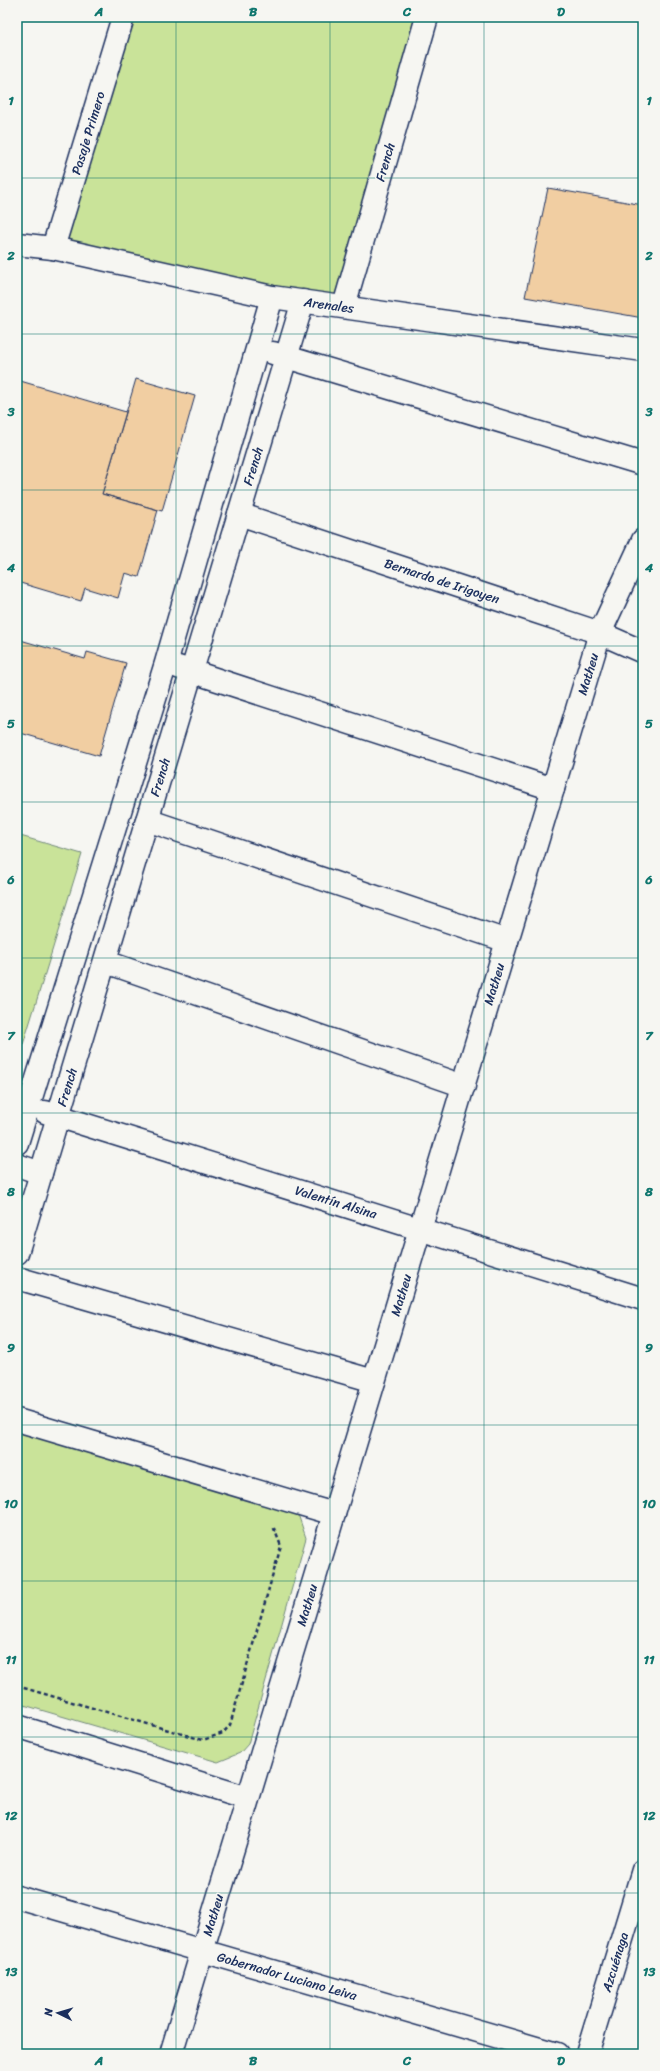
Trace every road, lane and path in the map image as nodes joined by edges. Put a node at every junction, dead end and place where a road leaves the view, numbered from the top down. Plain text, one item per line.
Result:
1 (124, 17) edge
2 (427, 17) edge
3 (17, 244) edge
4 (53, 248) junction
5 (272, 297) junction
6 (303, 301) junction
7 (344, 306) junction
8 (258, 349) junction
9 (643, 350) edge
10 (286, 357) junction
11 (643, 464) edge
12 (239, 514) junction
13 (643, 540) edge
14 (600, 633) junction
15 (643, 652) edge
16 (166, 663) junction
17 (192, 671) junction
18 (554, 788) junction
19 (147, 820) junction
20 (507, 941) junction
21 (106, 962) junction
22 (464, 1086) junction
23 (28, 1107) junction
24 (58, 1116) junction
25 (17, 1143) edge
26 (17, 1165) edge
27 (41, 1172) junction
28 (420, 1228) junction
29 (17, 1253) edge
30 (17, 1278) edge
31 (643, 1299) edge
32 (374, 1381) junction
33 (17, 1420) edge
34 (334, 1514) junction
35 (269, 1523) dead end
36 (17, 1686) edge
37 (17, 1726) edge
38 (248, 1798) junction
39 (643, 1870) edge
40 (17, 1896) edge
41 (202, 1951) junction
42 (171, 2054) edge
43 (557, 2054) edge
44 (587, 2054) edge

1 - 4 street, Pasaje Primero
2 - 7 street, French
3 - 4 street, Arenales
4 - 5 street, Arenales
5 - 6 street, Arenales
5 - 8 street
6 - 7 street, Arenales
6 - 10 street, French
7 - 9 street, Arenales
8 - 10 street
8 - 16 street
10 - 11 street
10 - 12 street, French
12 - 14 street, Bernardo de Irigoyen
12 - 17 street, French
13 - 14 street, Matheu
14 - 15 street, Bernardo de Irigoyen
14 - 18 street, Matheu
16 - 17 street
16 - 23 street
17 - 18 street
17 - 19 street, French
18 - 20 street, Matheu
19 - 20 street
19 - 21 street, French
20 - 22 street, Matheu
21 - 22 street
21 - 24 street, French
22 - 28 street, Matheu
23 - 24 street, Valentín Alsina
23 - 25 street
24 - 27 street, French
24 - 28 street, Valentín Alsina
26 - 27 street
27 - 29 street, French
28 - 31 street, Valentín Alsina
28 - 32 street, Matheu
30 - 32 street
32 - 34 street, Matheu
33 - 34 street
34 - 38 street, Matheu
35 - 36 path
37 - 38 street
38 - 41 street, Matheu
39 - 44 street, Azcuénaga
40 - 41 street, Gobernador Luciano Leiva
41 - 42 street, Matheu
41 - 43 street, Gobernador Luciano Leiva

